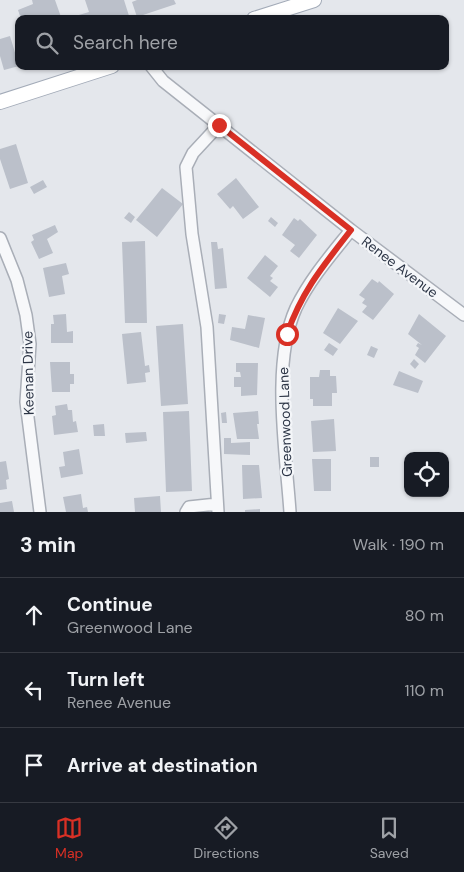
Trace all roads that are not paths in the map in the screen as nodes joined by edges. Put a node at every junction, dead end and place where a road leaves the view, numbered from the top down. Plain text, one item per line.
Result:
1 (314, 0) edge
2 (267, 15) edge
3 (100, 70) edge
4 (153, 70) edge
5 (0, 102) edge
6 (219, 125) junction
7 (351, 230) junction
8 (0, 238) edge
9 (464, 315) edge
10 (217, 508) edge
11 (40, 512) edge
12 (186, 512) edge
13 (290, 512) edge

1 - 2 main road
3 - 5 main road
4 - 6 street, Renee Avenue
6 - 7 street, Renee Avenue
6 - 10 street
7 - 9 street, Renee Avenue
7 - 13 street, Greenwood Lane
8 - 11 street, Keenan Drive
10 - 12 street

